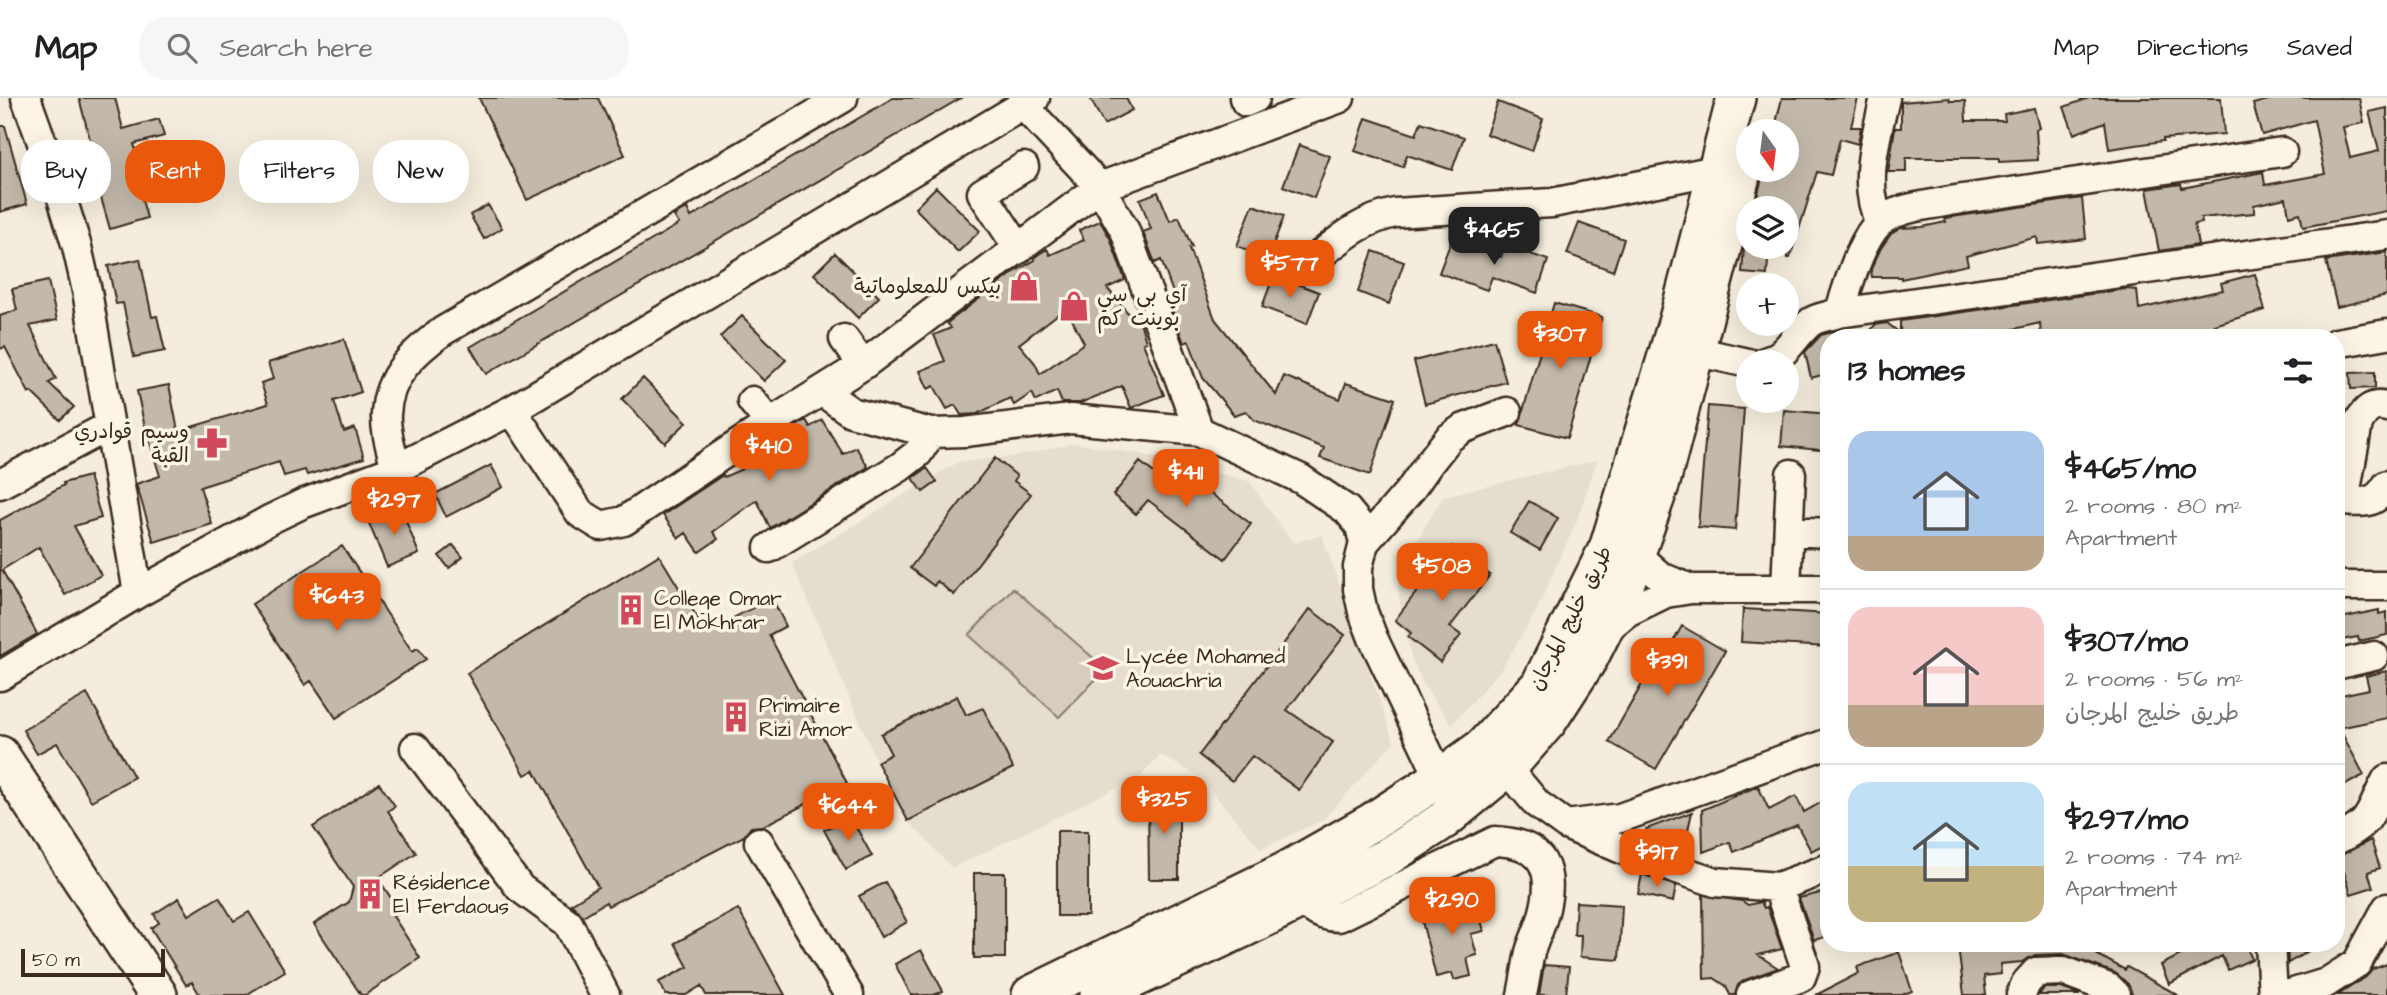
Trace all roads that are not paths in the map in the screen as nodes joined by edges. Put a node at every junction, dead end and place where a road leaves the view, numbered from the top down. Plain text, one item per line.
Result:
1 (26, 98) edge
2 (843, 98) edge
3 (1244, 98) edge
4 (1255, 98) edge
5 (1340, 98) edge
6 (1736, 98) edge
7 (1760, 98) edge
8 (1885, 98) edge
9 (1029, 101) edge
10 (1736, 119) edge
11 (1756, 119) edge
12 (2282, 152) dead end
13 (1736, 164) edge
14 (1024, 167) dead end
15 (1100, 187) junction
16 (1880, 222) junction
17 (2387, 235) edge
18 (1019, 249) junction
19 (1320, 255) dead end
20 (1839, 313) junction
21 (2387, 334) edge
22 (844, 339) dead end
23 (2345, 341) edge
24 (1683, 349) junction
25 (1786, 350) edge
26 (1736, 360) edge
27 (863, 365) junction
28 (823, 392) junction
29 (752, 401) dead end
30 (2387, 407) edge
31 (512, 410) junction
32 (1507, 412) dead end
33 (771, 423) junction
34 (109, 426) junction
35 (1199, 431) junction
36 (931, 433) junction
37 (396, 469) junction
38 (1791, 474) dead end
39 (2345, 479) edge
40 (0, 484) edge
41 (2387, 485) edge
42 (2345, 501) edge
43 (1789, 531) junction
44 (1820, 533) edge
45 (1364, 543) junction
46 (769, 548) dead end
47 (1636, 555) junction
48 (2345, 586) edge
49 (2387, 586) edge
50 (1691, 589) junction
51 (1786, 589) junction
52 (1820, 589) edge
53 (138, 593) junction
54 (1588, 626) junction
55 (2374, 656) dead end
56 (2345, 663) edge
57 (0, 677) edge
58 (1820, 746) edge
59 (415, 748) dead end
60 (0, 755) edge
61 (1507, 768) junction
62 (1440, 778) junction
63 (2387, 779) edge
64 (0, 785) edge
65 (1566, 825) junction
66 (2345, 836) edge
67 (759, 842) dead end
68 (1820, 871) edge
69 (1292, 885) junction
70 (1778, 887) junction
71 (2387, 908) edge
72 (2271, 952) edge
73 (131, 995) edge
74 (158, 995) edge
75 (605, 995) edge
76 (849, 995) edge
77 (1031, 995) edge
78 (1100, 995) edge
79 (1522, 995) edge
80 (1751, 995) edge
81 (2021, 995) edge
82 (2116, 995) edge
83 (2273, 995) edge
84 (2287, 995) edge

1 - 34 street
2 - 37 street
3 - 4 street
5 - 15 street
6 - 10 main road, طريق خليج المرجان
7 - 11 main road
8 - 16 street
9 - 15 street
9 - 31 street
12 - 16 street
13 - 19 street
13 - 24 main road, طريق خليج المرجان
14 - 18 street
15 - 18 street
15 - 35 street
16 - 20 street
17 - 20 street
18 - 27 street
20 - 25 street
21 - 23 street
22 - 27 street
24 - 26 street
24 - 47 main road, طريق خليج المرجان
24 - 54 main road, طريق خليج المرجان
27 - 28 street
28 - 33 street
28 - 36 street
29 - 33 street
30 - 39 street
31 - 33 street
31 - 37 street
32 - 45 street
34 - 40 street
34 - 53 street
35 - 36 street
35 - 45 street
36 - 46 street
37 - 53 street
38 - 43 street
41 - 42 street
43 - 44 street
43 - 51 street
45 - 62 street
47 - 50 street
47 - 54 main road, طريق خليج المرجان
48 - 49 street
50 - 51 street
50 - 54 street
51 - 52 street
53 - 57 street
54 - 61 main road, طريق خليج المرجان
54 - 62 main road, طريق خليج المرجان
55 - 56 street
58 - 65 street
59 - 75 street
60 - 74 main road
61 - 65 street
61 - 69 main road, طريق خليج المرجان
62 - 69 main road, طريق خليج المرجان
63 - 66 street
64 - 73 main road
65 - 70 street
67 - 76 street
68 - 70 street
69 - 77 main road, طريق خليج المرجان
69 - 78 main road, طريق خليج المرجان
69 - 79 street
70 - 80 street
71 - 84 street
72 - 83 street
81 - 82 street

